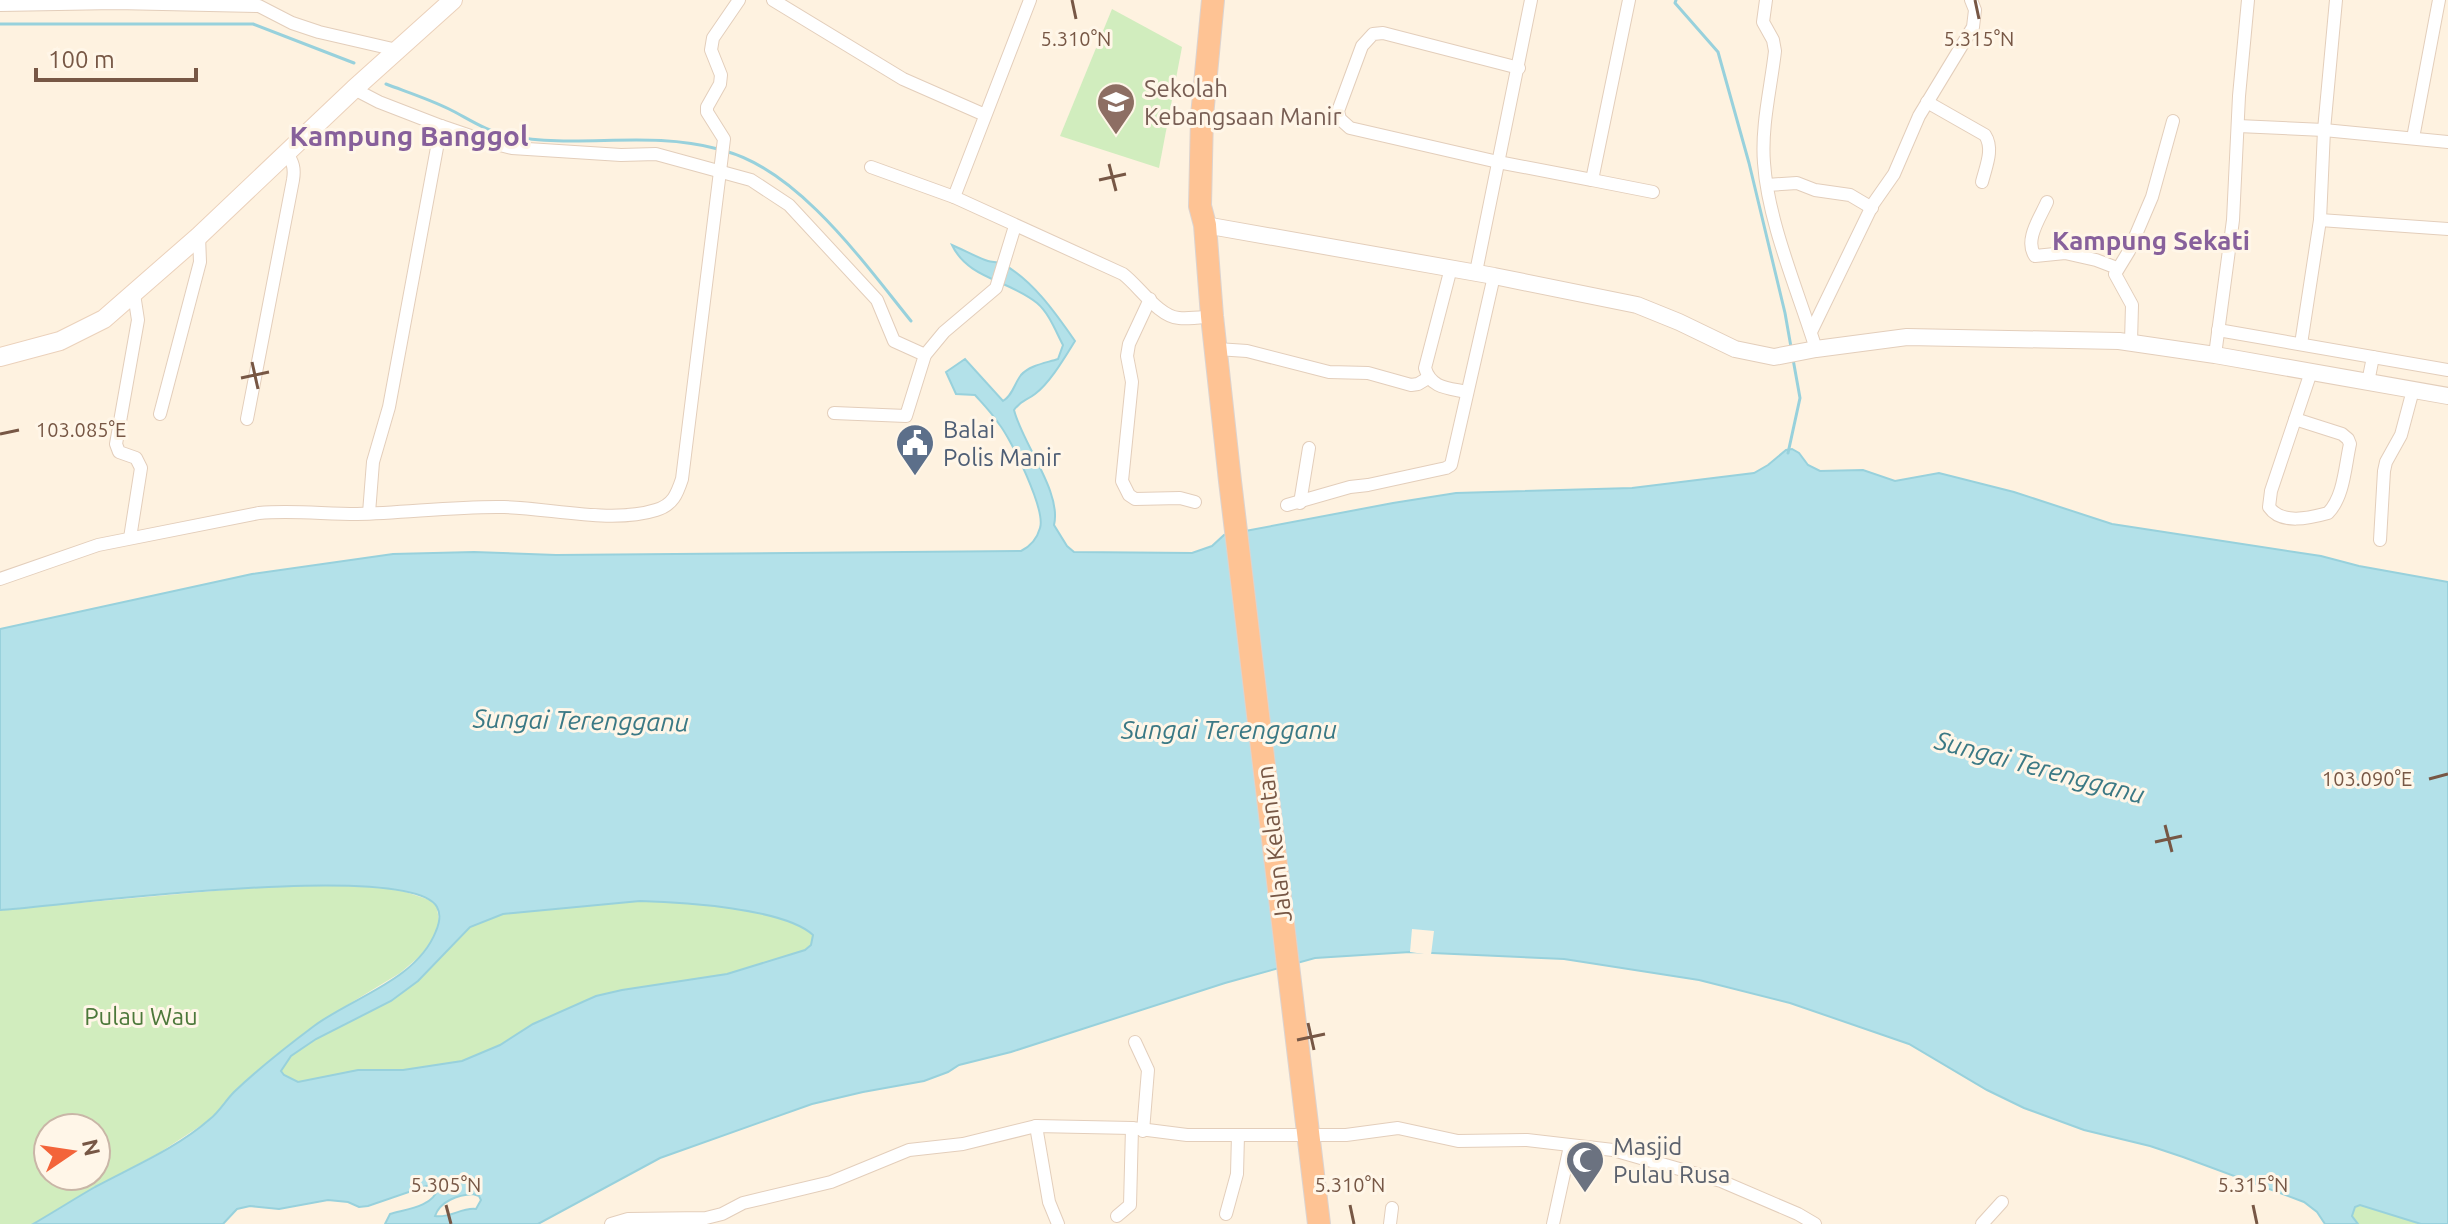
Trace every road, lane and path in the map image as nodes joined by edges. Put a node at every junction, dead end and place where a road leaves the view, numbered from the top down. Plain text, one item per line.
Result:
1 (453, 0) edge
2 (739, 0) edge
3 (773, 0) edge
4 (1030, 0) edge
5 (1205, 0) edge
6 (1213, 0) edge
7 (1226, 0) edge
8 (1531, 0) edge
9 (1629, 0) edge
10 (1766, 0) edge
11 (1971, 0) edge
12 (2248, 0) edge
13 (2336, 0) edge
14 (2439, 0) edge
15 (26, 1) edge
16 (116, 2) edge
17 (0, 5) edge
18 (397, 50) junction
19 (1519, 68) junction
20 (1206, 73) junction
21 (354, 89) junction
22 (1927, 102) junction
23 (985, 115) junction
24 (2173, 121) dead end
25 (441, 126) junction
26 (2238, 126) junction
27 (2324, 130) junction
28 (2413, 138) junction
29 (2448, 142) edge
30 (286, 152) junction
31 (1498, 162) junction
32 (871, 167) dead end
33 (720, 168) junction
34 (1592, 180) junction
35 (1982, 182) dead end
36 (1767, 185) junction
37 (1653, 192) dead end
38 (954, 197) junction
39 (2047, 202) dead end
40 (1872, 208) junction
41 (2320, 220) junction
42 (1205, 225) junction
43 (1015, 226) junction
44 (2448, 229) edge
45 (199, 236) junction
46 (1451, 268) junction
47 (2117, 268) junction
48 (1476, 272) junction
49 (1494, 276) junction
50 (134, 294) junction
51 (1150, 299) junction
52 (1212, 316) junction
53 (2218, 330) junction
54 (2125, 342) junction
55 (1812, 344) junction
56 (2301, 344) junction
57 (1217, 349) junction
58 (925, 355) junction
59 (2215, 355) junction
60 (0, 357) edge
61 (2373, 357) junction
62 (2448, 370) edge
63 (2311, 372) junction
64 (1428, 378) junction
65 (2368, 382) junction
66 (2413, 390) junction
67 (1467, 392) junction
68 (2448, 396) edge
69 (834, 413) dead end
70 (160, 414) dead end
71 (247, 419) dead end
72 (2295, 419) junction
73 (1309, 448) dead end
74 (1195, 502) dead end
75 (369, 513) junction
76 (130, 538) junction
77 (2380, 540) dead end
78 (0, 579) edge
79 (1135, 1042) dead end
80 (1036, 1126) junction
81 (1138, 1129) junction
82 (1238, 1135) junction
83 (1308, 1135) junction
84 (1570, 1146) junction
85 (2002, 1202) dead end
86 (1392, 1208) dead end
87 (1226, 1214) dead end
88 (1117, 1216) dead end
89 (611, 1224) edge
90 (1058, 1224) edge
91 (1319, 1224) edge
92 (1390, 1224) edge
93 (1553, 1224) edge
94 (1815, 1224) edge
95 (1982, 1224) edge

1 - 18 main road
2 - 33 street
3 - 23 street
4 - 23 street
5 - 20 highway
6 - 20 highway, Jalan Kelantan
7 - 42 highway, Jalan Kelantan
8 - 19 street
9 - 34 street
10 - 36 street
11 - 22 street
12 - 26 street
13 - 27 street
14 - 28 street
15 - 16 street
15 - 17 street
16 - 18 street
18 - 21 main road
19 - 31 street
19 - 31 street
20 - 42 highway, Jalan Kelantan
21 - 25 street
21 - 30 main road
22 - 35 street
22 - 40 street
23 - 38 street
24 - 47 street
25 - 33 street
25 - 75 street
26 - 27 street
26 - 53 street
27 - 28 street
27 - 41 street
28 - 29 street
30 - 45 main road
30 - 71 street
31 - 34 street
31 - 48 street
32 - 38 street
33 - 58 street
33 - 75 street
34 - 37 street
36 - 40 street
36 - 55 street
38 - 43 street
39 - 47 street
40 - 55 street
41 - 44 street
41 - 56 street
42 - 46 street
42 - 52 highway, Jalan Kelantan
43 - 51 street
43 - 58 street
45 - 50 main road
45 - 70 street
46 - 48 street
46 - 64 street
47 - 54 street
48 - 49 street
49 - 55 street
49 - 67 street
50 - 60 main road
50 - 76 street
51 - 52 street
51 - 74 street
52 - 57 highway, Jalan Kelantan
53 - 56 street
53 - 59 street
54 - 55 street
54 - 59 street
56 - 61 street
57 - 64 street
57 - 83 highway, Jalan Kelantan
58 - 69 street
59 - 63 street
61 - 62 street
61 - 65 street
63 - 65 street
63 - 72 street
64 - 67 street
65 - 66 street
66 - 68 street
66 - 77 street
67 - 73 street
72 - 72 street
75 - 76 street
76 - 78 street
79 - 81 street
80 - 81 street
80 - 89 street
80 - 90 street
81 - 82 street
81 - 88 street
82 - 83 street
82 - 87 street
83 - 84 street
83 - 91 highway, Jalan Kelantan
84 - 93 street
84 - 94 street
85 - 95 street
86 - 92 street

